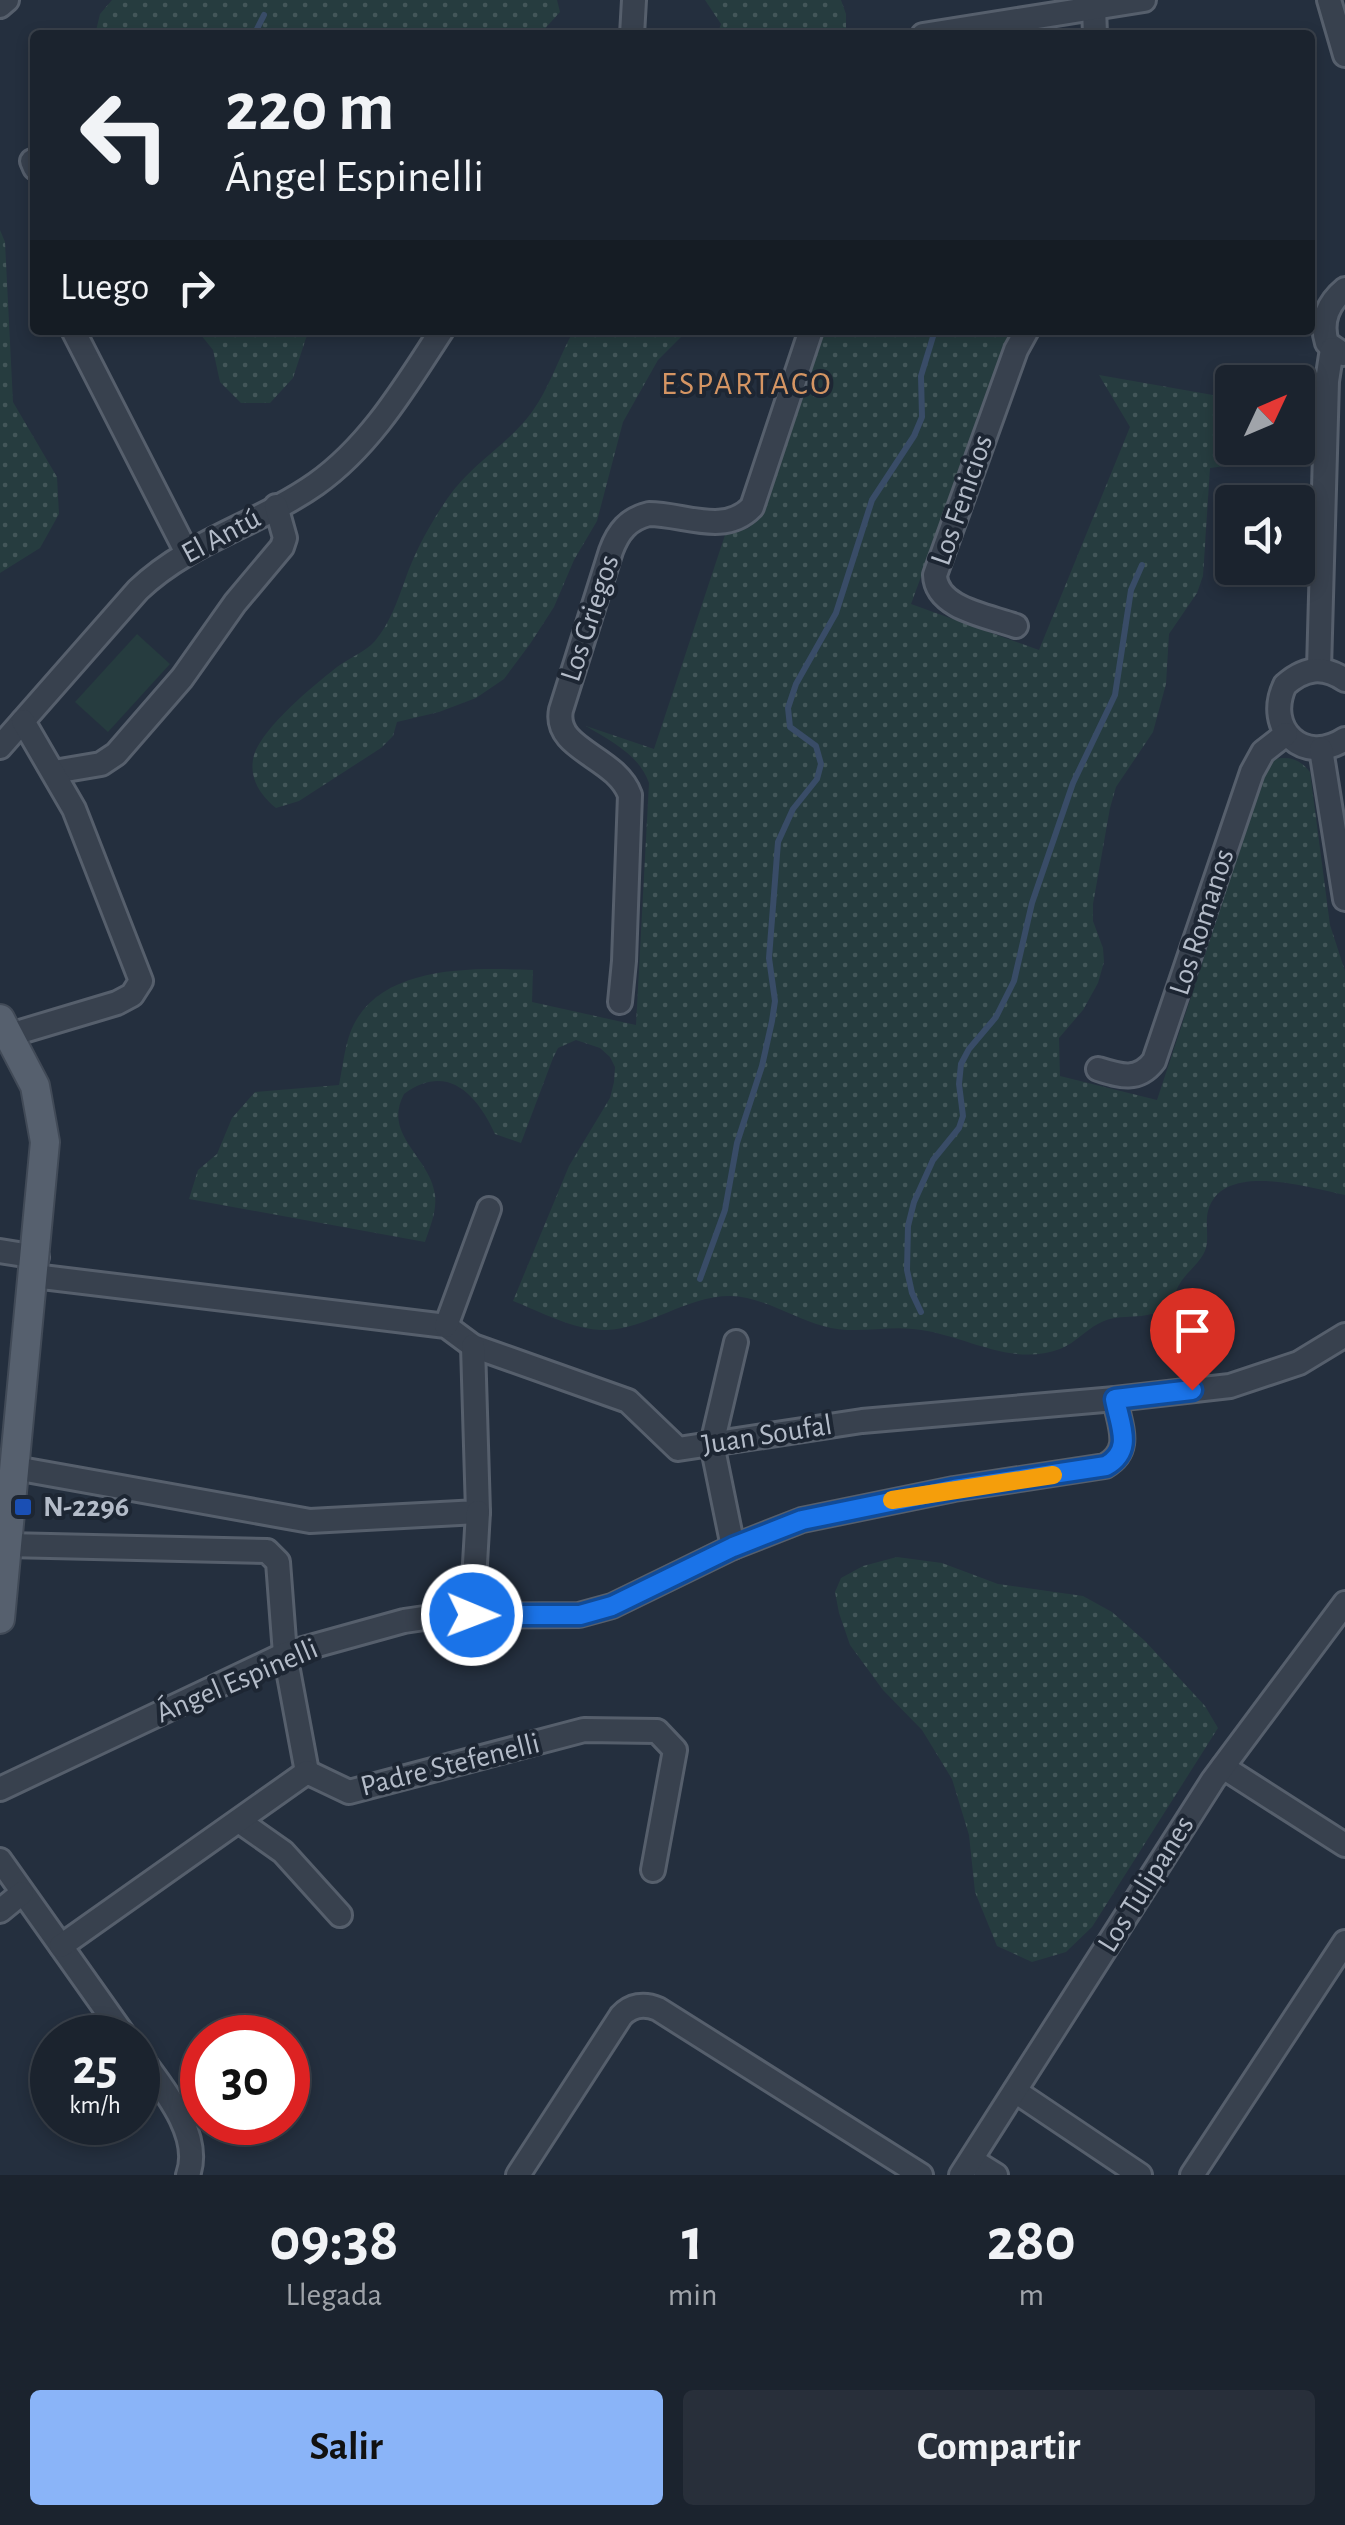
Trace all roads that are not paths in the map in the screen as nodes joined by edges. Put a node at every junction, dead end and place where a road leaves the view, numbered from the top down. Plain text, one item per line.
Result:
1 (7, 0) edge
2 (634, 0) edge
3 (1144, 0) edge
4 (1329, 0) edge
5 (0, 6) edge
6 (1094, 6) junction
7 (632, 30) edge
8 (952, 30) edge
9 (1095, 30) edge
10 (1345, 54) edge
11 (1345, 289) edge
12 (76, 335) edge
13 (439, 335) edge
14 (809, 335) edge
15 (1025, 335) edge
16 (1339, 352) edge
17 (276, 506) junction
18 (187, 552) junction
19 (1016, 626) dead end
20 (1319, 669) junction
21 (1345, 680) edge
22 (22, 721) junction
23 (1286, 734) junction
24 (1345, 738) edge
25 (0, 747) edge
26 (1322, 749) junction
27 (54, 772) junction
28 (1345, 899) edge
29 (620, 1002) dead end
30 (5, 1027) edge
31 (1098, 1069) dead end
32 (489, 1209) dead end
33 (0, 1251) edge
34 (36, 1266) junction
35 (446, 1326) junction
36 (1345, 1335) edge
37 (736, 1342) dead end
38 (473, 1346) junction
39 (1115, 1399) junction
40 (10, 1417) edge
41 (712, 1444) junction
42 (16, 1468) junction
43 (478, 1512) junction
44 (8, 1545) junction
45 (733, 1547) junction
46 (1, 1604) edge
47 (1345, 1604) edge
48 (472, 1615) junction
49 (285, 1654) junction
50 (1223, 1766) junction
51 (307, 1772) junction
52 (0, 1789) edge
53 (239, 1821) junction
54 (1345, 1845) edge
55 (0, 1860) edge
56 (654, 1870) dead end
57 (22, 1893) junction
58 (0, 1910) edge
59 (340, 1915) dead end
60 (1345, 1942) edge
61 (60, 1946) junction
62 (110, 2015) edge
63 (160, 2085) edge
64 (1015, 2091) junction
65 (967, 2167) edge
66 (188, 2175) edge
67 (518, 2175) edge
68 (921, 2175) edge
69 (996, 2175) edge
70 (1140, 2175) edge
71 (1192, 2175) edge

1 - 5 street
2 - 7 street
3 - 6 street
4 - 10 street
6 - 8 street
6 - 9 street
11 - 16 street
12 - 18 street
13 - 17 street, El Antú
14 - 29 street, Los Griegos
15 - 19 street, Los Fenicios
16 - 20 street
17 - 18 street, El Antú
17 - 27 street
18 - 22 street, El Antú
20 - 21 street
20 - 23 street
22 - 25 street, El Antú
22 - 27 street
23 - 26 street
23 - 31 street, Los Romanos
24 - 26 street
26 - 28 street
27 - 30 street
30 - 34 main road
32 - 35 street
33 - 34 street, Juan Soufal
34 - 35 street, Juan Soufal
34 - 40 main road
35 - 38 street, Juan Soufal
36 - 39 street, Juan Soufal
37 - 41 street
38 - 41 street, Juan Soufal
38 - 43 street
39 - 41 street, Juan Soufal
39 - 45 street, Ángel Espinelli
40 - 42 main road
41 - 45 street
42 - 43 street
42 - 44 main road
43 - 48 street
44 - 46 main road
44 - 49 street
45 - 48 street, Ángel Espinelli
47 - 50 street, Los Tulipanes
48 - 49 street, Ángel Espinelli
49 - 51 street
49 - 52 street, Ángel Espinelli
50 - 54 street
50 - 64 street, Los Tulipanes
51 - 53 street
51 - 56 street, Padre Stefenelli
53 - 59 street
53 - 61 street
55 - 57 street
57 - 58 street
57 - 61 street
60 - 71 street
61 - 62 street
63 - 66 street
64 - 65 street, Los Tulipanes
64 - 70 street
65 - 69 street
67 - 68 street

